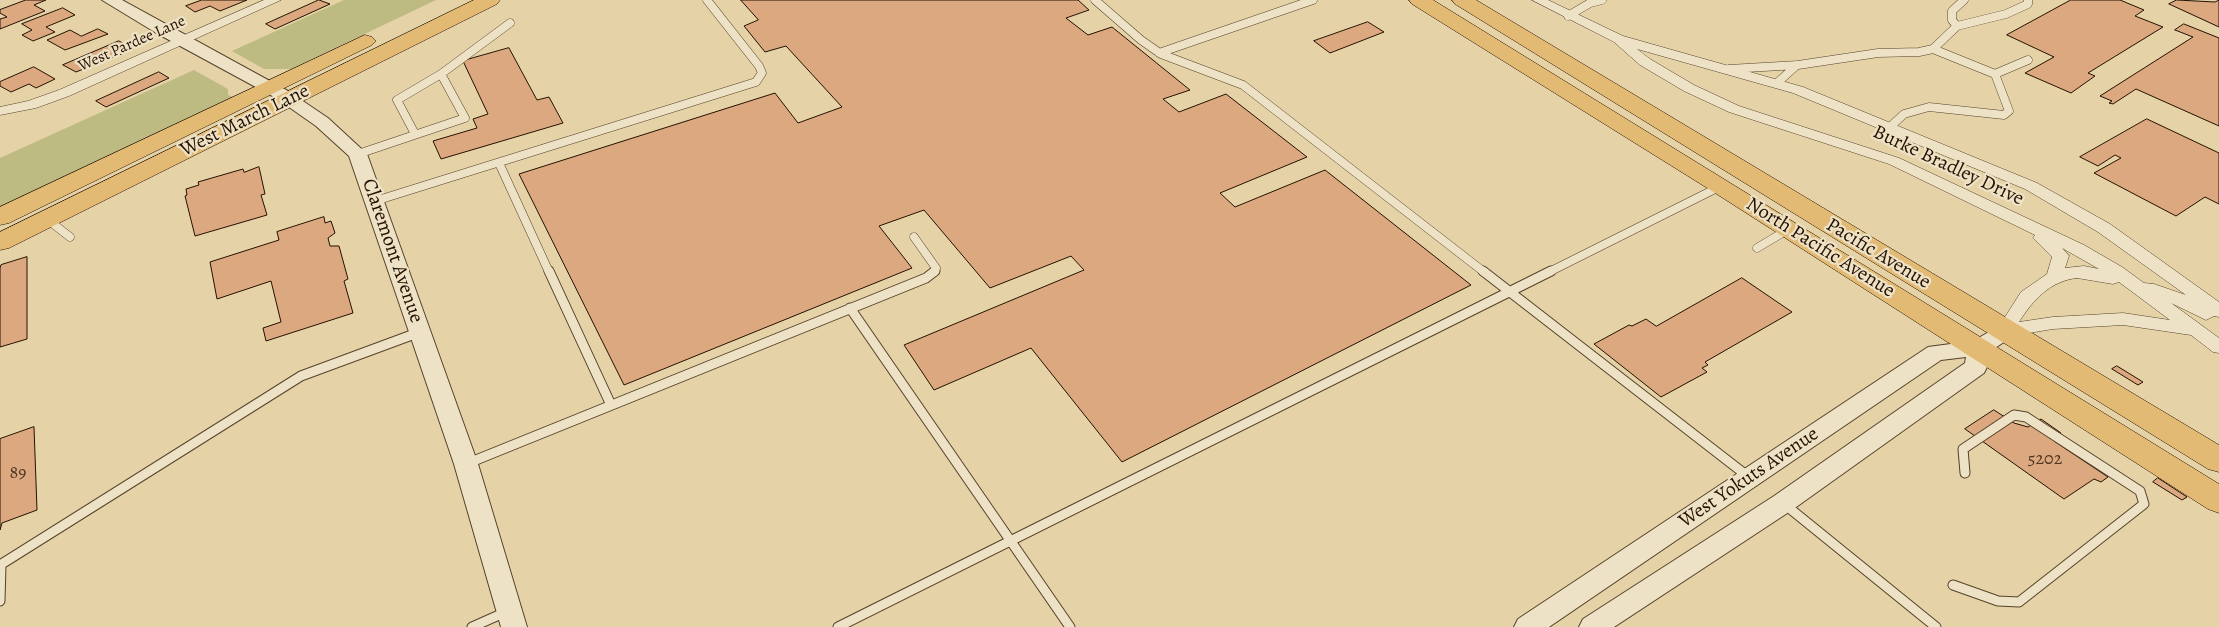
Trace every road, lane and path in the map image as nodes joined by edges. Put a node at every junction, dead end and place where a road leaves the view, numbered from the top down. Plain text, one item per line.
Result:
1 (110, 0) edge
2 (276, 0) edge
3 (449, 0) edge
4 (490, 0) edge
5 (708, 0) edge
6 (1094, 0) edge
7 (1313, 0) edge
8 (1419, 0) edge
9 (1448, 0) edge
10 (1462, 0) edge
11 (1538, 0) edge
12 (1602, 0) edge
13 (1964, 0) edge
14 (2028, 0) edge
15 (1588, 1) edge
16 (1568, 16) junction
17 (510, 23) dead end
18 (1956, 26) junction
19 (1521, 36) junction
20 (1618, 39) junction
21 (182, 41) junction
22 (1933, 48) junction
23 (1159, 53) junction
24 (2028, 60) dead end
25 (1798, 65) junction
26 (1729, 69) junction
27 (441, 74) junction
28 (1995, 74) junction
29 (1777, 83) junction
30 (269, 88) junction
31 (289, 100) junction
32 (0, 111) edge
33 (1890, 127) junction
34 (415, 134) junction
35 (358, 154) junction
36 (499, 163) junction
37 (1722, 186) junction
38 (375, 201) junction
39 (0, 217) edge
40 (47, 219) junction
41 (1790, 229) junction
42 (2032, 229) junction
43 (70, 237) dead end
44 (914, 237) dead end
45 (0, 242) edge
46 (1757, 248) dead end
47 (2144, 257) junction
48 (2054, 276) junction
49 (2132, 283) junction
50 (1509, 291) junction
51 (2153, 294) junction
52 (850, 308) junction
53 (2219, 311) edge
54 (2123, 319) junction
55 (2219, 322) edge
56 (2195, 329) junction
57 (2005, 331) junction
58 (420, 332) junction
59 (2219, 347) edge
60 (1978, 348) junction
61 (611, 405) junction
62 (2219, 460) edge
63 (466, 464) junction
64 (1965, 473) dead end
65 (1750, 478) junction
66 (2219, 500) edge
67 (1783, 503) junction
68 (1011, 541) junction
69 (0, 565) edge
70 (1952, 585) dead end
71 (0, 600) edge
72 (511, 619) edge
73 (472, 627) edge
74 (838, 627) edge
75 (1070, 627) edge
76 (1528, 627) edge
77 (1592, 627) edge
78 (1936, 627) edge

1 - 21 street, Claremont Avenue
2 - 21 street, West Pardee Lane
3 - 30 main road, West March Lane
4 - 31 main road, West March Lane
5 - 36 lane
6 - 23 lane
7 - 23 lane
8 - 37 main road, North Pacific Avenue
9 - 19 main road
10 - 19 main road, Pacific Avenue
11 - 16 street, Burke Bradley Drive
12 - 15 lane
13 - 18 lane
14 - 18 lane
15 - 16 lane
16 - 20 street, Burke Bradley Drive
17 - 27 lane
18 - 22 lane
19 - 57 main road, Pacific Avenue
20 - 26 street, Burke Bradley Drive
20 - 42 street, Burke Bradley Drive
21 - 30 street, Claremont Avenue
21 - 32 street, West Pardee Lane
22 - 25 lane
22 - 28 lane
23 - 50 lane
24 - 28 lane
25 - 26 lane
25 - 29 lane
26 - 29 street, Burke Bradley Drive
27 - 34 lane
27 - 34 lane
28 - 33 lane
29 - 33 street, Burke Bradley Drive
30 - 31 street, Claremont Avenue
30 - 39 main road, West March Lane
31 - 35 street, Claremont Avenue
31 - 40 main road, West March Lane
33 - 47 street, Burke Bradley Drive
34 - 35 lane
35 - 38 street, Claremont Avenue
36 - 38 lane
36 - 61 lane
37 - 41 main road, North Pacific Avenue
37 - 50 lane
38 - 58 street, Claremont Avenue
40 - 43 lane
40 - 45 main road, West March Lane
41 - 46 lane
41 - 60 main road, North Pacific Avenue
42 - 48 street
42 - 49 street, Burke Bradley Drive
44 - 52 lane
47 - 51 street
47 - 53 street, Burke Bradley Drive
48 - 49 street
48 - 57 street
49 - 51 street
50 - 65 lane
50 - 68 lane
51 - 54 street
51 - 55 street
51 - 56 street
52 - 61 lane
52 - 68 lane
54 - 56 street
54 - 57 street
56 - 59 street
57 - 60 street, West Yokuts Avenue
57 - 62 main road, Pacific Avenue
58 - 63 street, Claremont Avenue
58 - 69 lane
60 - 65 street, West Yokuts Avenue
60 - 66 main road, North Pacific Avenue
60 - 67 street, West Yokuts Avenue
61 - 63 lane
63 - 72 street, Claremont Avenue
64 - 70 lane
65 - 76 street, West Yokuts Avenue
67 - 77 street, West Yokuts Avenue
67 - 78 lane
68 - 74 lane
68 - 75 lane
69 - 71 lane
72 - 73 lane

